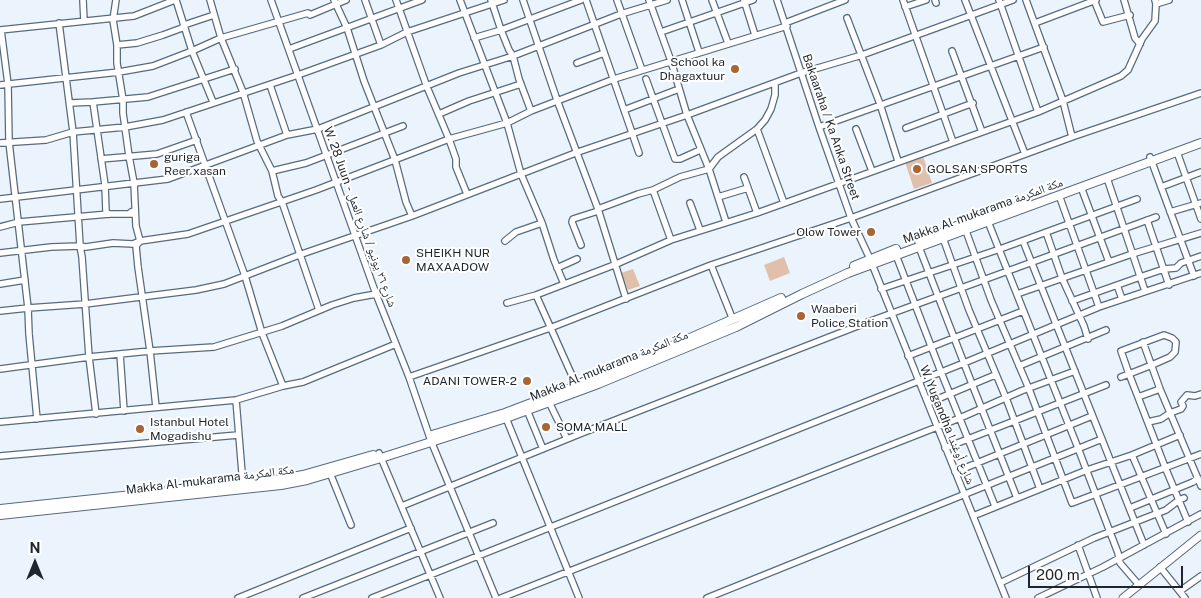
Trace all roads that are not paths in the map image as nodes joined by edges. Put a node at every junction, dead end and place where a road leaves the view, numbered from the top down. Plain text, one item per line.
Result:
1 (83, 0) edge
2 (116, 0) edge
3 (175, 0) edge
4 (210, 0) edge
5 (272, 0) edge
6 (346, 0) edge
7 (365, 0) edge
8 (396, 0) edge
9 (422, 0) edge
10 (460, 0) edge
11 (504, 0) edge
12 (523, 0) edge
13 (581, 0) edge
14 (586, 0) edge
15 (617, 0) edge
16 (666, 0) edge
17 (682, 0) edge
18 (712, 0) edge
19 (753, 0) edge
20 (777, 0) edge
21 (902, 0) edge
22 (926, 0) edge
23 (965, 0) edge
24 (1013, 0) edge
25 (1026, 0) edge
26 (1095, 0) edge
27 (1124, 0) edge
28 (1169, 0) edge
29 (744, 1) edge
30 (842, 1) edge
31 (335, 2) edge
32 (492, 2) edge
33 (650, 2) edge
34 (1156, 2) edge
35 (1000, 3) edge
36 (905, 7) junction
37 (399, 8) junction
38 (716, 12) junction
39 (464, 13) junction
40 (621, 14) junction
41 (214, 15) junction
42 (970, 15) junction
43 (1130, 15) junction
44 (847, 18) dead end
45 (372, 19) junction
46 (114, 20) junction
47 (530, 20) junction
48 (84, 21) junction
49 (279, 22) junction
50 (689, 22) junction
51 (59, 23) junction
52 (1035, 23) junction
53 (595, 24) junction
54 (786, 24) junction
55 (184, 25) junction
56 (347, 28) junction
57 (1, 30) edge
58 (501, 30) junction
59 (407, 32) junction
60 (661, 32) junction
61 (755, 35) junction
62 (916, 36) junction
63 (221, 38) junction
64 (474, 38) junction
65 (117, 44) junction
66 (381, 44) junction
67 (728, 44) junction
68 (1140, 44) junction
69 (540, 46) junction
70 (1044, 47) junction
71 (289, 49) junction
72 (192, 51) junction
73 (952, 51) dead end
74 (699, 52) junction
75 (604, 53) junction
76 (356, 54) junction
77 (862, 55) junction
78 (514, 56) junction
79 (1019, 57) junction
80 (671, 61) junction
81 (577, 63) dead end
82 (486, 64) junction
83 (990, 67) junction
84 (235, 69) junction
85 (642, 70) junction
86 (119, 72) junction
87 (801, 73) junction
88 (298, 75) junction
89 (962, 76) junction
90 (67, 78) junction
91 (614, 79) junction
92 (646, 79) dead end
93 (204, 80) junction
94 (8, 84) junction
95 (521, 84) junction
96 (774, 84) junction
97 (0, 85) edge
98 (270, 85) junction
99 (428, 87) junction
100 (934, 87) junction
101 (679, 89) junction
102 (244, 92) junction
103 (496, 92) junction
104 (1201, 93) edge
105 (653, 99) junction
106 (123, 100) junction
107 (557, 100) junction
108 (1064, 101) junction
109 (93, 102) junction
110 (212, 102) junction
111 (70, 103) junction
112 (972, 103) junction
113 (880, 104) junction
114 (373, 107) junction
115 (624, 110) junction
116 (531, 111) junction
117 (186, 112) junction
118 (1038, 112) junction
119 (439, 114) junction
120 (944, 114) junction
121 (687, 116) junction
122 (1012, 122) junction
123 (507, 123) junction
124 (662, 124) junction
125 (403, 126) dead end
126 (125, 127) junction
127 (819, 127) junction
128 (856, 128) dead end
129 (906, 128) dead end
130 (97, 129) junction
131 (318, 129) junction
132 (757, 129) junction
133 (73, 132) junction
134 (982, 132) junction
135 (384, 133) junction
136 (632, 133) junction
137 (287, 135) junction
138 (1072, 136) junction
139 (449, 139) junction
140 (197, 140) junction
141 (9, 142) junction
142 (953, 142) junction
143 (0, 143) edge
144 (1201, 143) edge
145 (259, 146) junction
146 (700, 150) junction
147 (578, 152) junction
148 (1177, 152) junction
149 (639, 153) dead end
150 (1025, 154) junction
151 (327, 155) junction
152 (129, 156) junction
153 (101, 158) junction
154 (1151, 159) junction
155 (395, 160) junction
156 (898, 161) junction
157 (206, 166) junction
158 (709, 169) junction
159 (872, 170) junction
160 (272, 171) junction
161 (1201, 172) edge
162 (521, 174) junction
163 (744, 177) dead end
164 (1107, 178) junction
165 (1187, 178) junction
166 (338, 182) junction
167 (134, 183) junction
168 (839, 183) junction
169 (105, 185) junction
170 (1081, 187) junction
171 (1161, 187) junction
172 (76, 188) junction
173 (748, 188) junction
174 (653, 190) junction
175 (468, 194) junction
176 (1059, 196) junction
177 (15, 197) junction
178 (718, 198) junction
179 (0, 199) edge
180 (1137, 199) dead end
181 (1039, 201) junction
182 (282, 202) junction
183 (690, 203) dead end
184 (784, 203) junction
185 (1199, 204) edge
186 (1116, 206) junction
187 (598, 210) junction
188 (135, 211) junction
189 (1170, 212) junction
190 (757, 213) junction
191 (109, 214) junction
192 (1091, 215) junction
193 (412, 216) junction
194 (1156, 217) dead end
195 (77, 218) junction
196 (851, 218) junction
197 (1201, 219) edge
198 (987, 220) junction
199 (1147, 220) junction
200 (225, 221) junction
201 (19, 222) junction
202 (726, 222) junction
203 (542, 223) junction
204 (1070, 223) junction
205 (0, 227) edge
206 (700, 230) junction
207 (1123, 230) junction
208 (966, 231) junction
209 (1046, 232) junction
210 (1201, 233) edge
211 (356, 235) junction
212 (943, 238) junction
213 (1100, 238) junction
214 (1180, 239) junction
215 (671, 240) junction
216 (140, 241) junction
217 (505, 241) dead end
218 (1022, 241) junction
219 (581, 245) dead end
220 (80, 246) junction
221 (1156, 246) junction
222 (919, 247) junction
223 (1078, 247) junction
224 (1000, 249) junction
225 (22, 250) junction
226 (0, 253) edge
227 (1054, 254) junction
228 (1132, 254) junction
229 (299, 255) junction
230 (896, 255) junction
231 (975, 256) junction
232 (1201, 256) edge
233 (577, 259) dead end
234 (1189, 261) junction
235 (871, 262) junction
236 (1032, 262) junction
237 (1109, 262) junction
238 (953, 264) junction
239 (614, 265) junction
240 (712, 265) junction
241 (556, 268) junction
242 (1164, 269) junction
243 (1086, 270) junction
244 (930, 271) junction
245 (1008, 271) junction
246 (1201, 273) edge
247 (245, 276) junction
248 (1194, 276) junction
249 (1140, 277) junction
250 (1062, 278) junction
251 (25, 280) junction
252 (906, 280) junction
253 (984, 280) junction
254 (0, 284) edge
255 (564, 284) junction
256 (1117, 285) junction
257 (1169, 285) junction
258 (1040, 286) junction
259 (962, 288) junction
260 (881, 289) junction
261 (1145, 291) junction
262 (1094, 293) junction
263 (376, 294) junction
264 (1017, 294) junction
265 (536, 295) junction
266 (142, 296) junction
267 (939, 297) junction
268 (626, 299) junction
269 (1122, 299) junction
270 (1072, 301) junction
271 (507, 303) dead end
272 (85, 304) junction
273 (915, 305) junction
274 (1099, 307) junction
275 (28, 308) junction
276 (319, 310) junction
277 (0, 311) edge
278 (1023, 311) junction
279 (891, 313) junction
280 (1078, 315) junction
281 (733, 320) junction
282 (1000, 321) junction
283 (1056, 324) junction
284 (550, 328) junction
285 (978, 329) junction
286 (1106, 330) dead end
287 (262, 333) junction
288 (1032, 334) junction
289 (1088, 338) junction
290 (954, 339) junction
291 (1143, 342) junction
292 (1010, 343) junction
293 (396, 344) junction
294 (932, 348) junction
295 (1065, 348) junction
296 (150, 350) junction
297 (987, 353) junction
298 (120, 354) junction
299 (657, 356) junction
300 (908, 356) junction
301 (89, 357) junction
302 (1042, 357) junction
303 (964, 363) junction
304 (32, 364) junction
305 (1019, 366) junction
306 (1152, 366) junction
307 (0, 369) edge
308 (1075, 371) junction
309 (941, 372) junction
310 (1129, 374) junction
311 (995, 375) junction
312 (409, 377) junction
313 (1121, 377) dead end
314 (918, 380) junction
315 (1052, 380) junction
316 (972, 384) junction
317 (1106, 385) dead end
318 (283, 386) junction
319 (578, 388) junction
320 (1029, 389) junction
321 (1160, 390) junction
322 (950, 393) junction
323 (1084, 394) junction
324 (1201, 394) edge
325 (1138, 397) junction
326 (1006, 398) junction
327 (236, 400) junction
328 (549, 402) junction
329 (1060, 403) junction
330 (928, 404) junction
331 (156, 407) junction
332 (982, 409) junction
333 (527, 410) junction
334 (124, 411) junction
335 (1038, 412) junction
336 (1170, 413) junction
337 (96, 414) junction
338 (1092, 416) junction
339 (506, 418) junction
340 (960, 418) junction
341 (37, 419) junction
342 (0, 422) edge
343 (1014, 422) junction
344 (1148, 422) junction
345 (1069, 425) junction
346 (937, 426) junction
347 (990, 430) junction
348 (238, 435) junction
349 (1046, 435) junction
350 (1180, 435) junction
351 (430, 438) junction
352 (567, 439) junction
353 (968, 439) junction
354 (1102, 439) junction
355 (1024, 444) junction
356 (1156, 444) junction
357 (945, 448) junction
358 (1078, 448) junction
359 (543, 449) junction
360 (999, 454) junction
361 (1201, 454) edge
362 (380, 455) junction
363 (1132, 455) junction
364 (0, 456) edge
365 (522, 457) junction
366 (1055, 458) junction
367 (1189, 458) junction
368 (978, 462) junction
369 (1110, 462) junction
370 (1032, 466) junction
371 (1165, 467) junction
372 (1087, 470) junction
373 (955, 472) junction
374 (330, 473) junction
375 (1009, 476) junction
376 (1142, 477) junction
377 (1198, 478) junction
378 (1063, 480) junction
379 (987, 485) junction
380 (450, 486) junction
381 (1120, 486) junction
382 (1201, 486) edge
383 (243, 487) junction
384 (1040, 489) junction
385 (1174, 490) junction
386 (964, 494) junction
387 (1096, 495) junction
388 (1017, 498) junction
389 (1181, 499) junction
390 (1152, 500) junction
391 (402, 506) junction
392 (995, 506) junction
393 (1130, 508) junction
394 (0, 509) edge
395 (1157, 513) junction
396 (1201, 514) edge
397 (0, 515) edge
398 (973, 516) junction
399 (1136, 522) junction
400 (1188, 522) junction
401 (493, 523) dead end
402 (351, 525) dead end
403 (550, 527) junction
404 (411, 528) junction
405 (469, 532) junction
406 (1110, 532) junction
407 (1166, 534) junction
408 (1201, 535) edge
409 (1078, 545) junction
410 (1144, 545) junction
411 (421, 552) junction
412 (478, 556) junction
413 (1119, 559) junction
414 (1160, 567) junction
415 (568, 572) junction
416 (1089, 573) junction
417 (431, 575) junction
418 (1201, 576) edge
419 (1000, 583) junction
420 (1139, 584) junction
421 (1180, 591) junction
422 (1132, 595) edge
423 (1047, 596) edge
424 (238, 598) edge
425 (303, 598) edge
426 (372, 598) edge
427 (440, 598) edge
428 (496, 598) edge
429 (501, 598) edge
430 (579, 598) edge
431 (708, 598) edge
432 (1006, 598) edge
433 (1038, 598) edge
434 (1097, 598) edge
435 (1123, 598) edge
436 (1185, 598) edge

1 - 48 street
2 - 46 street
3 - 46 street
3 - 55 street
4 - 41 street
5 - 49 street, W. 28 Juun - شارع ٢٦ يونيو / شارع العمل
6 - 31 street
7 - 45 street
8 - 37 street
9 - 37 street
10 - 39 street
11 - 32 street
12 - 47 street
13 - 47 street
14 - 53 street
15 - 40 street
16 - 33 street
17 - 50 street
18 - 38 street
19 - 29 street
20 - 54 street, Bakaaraha / Ka Anka Street
21 - 36 street
22 - 36 street
23 - 42 street
24 - 35 street
25 - 52 street
26 - 43 street
26 - 52 street
27 - 43 street
28 - 34 street
29 - 38 street
29 - 61 street
30 - 54 street
31 - 49 street
31 - 56 street
32 - 39 street
32 - 58 street
33 - 40 street
33 - 60 street
34 - 68 street
35 - 42 street
35 - 79 street
36 - 62 street
37 - 45 street
37 - 59 street
38 - 50 street
38 - 67 street
39 - 59 street
39 - 64 street
40 - 53 street
40 - 85 street
41 - 55 street
41 - 63 street
42 - 62 street
42 - 83 street
43 - 68 street
44 - 77 street
45 - 56 street
45 - 66 street
46 - 48 street
46 - 65 street
47 - 58 street
47 - 69 street
48 - 51 street
49 - 63 street
49 - 71 street, W. 28 Juun - شارع ٢٦ يونيو / شارع العمل
50 - 60 street
50 - 74 street
51 - 57 street
51 - 90 street
52 - 70 street
53 - 69 street
53 - 75 street
54 - 61 street
54 - 87 street, Bakaaraha / Ka Anka Street
55 - 65 street
55 - 72 street
56 - 71 street
56 - 76 street
57 - 94 street
58 - 64 street
58 - 78 street
59 - 66 street
59 - 99 street
60 - 80 street
61 - 67 street
62 - 77 street
62 - 100 street
63 - 72 street
63 - 84 street
64 - 82 street
65 - 86 street
66 - 76 street
67 - 74 street
68 - 108 street
69 - 78 street
69 - 107 street
70 - 79 street
70 - 108 street
71 - 88 street, W. 28 Juun - شارع ٢٦ يونيو / شارع العمل
72 - 86 street
72 - 93 street
73 - 89 street
74 - 80 street
75 - 81 street
75 - 91 street
76 - 88 street
76 - 114 street
77 - 87 street
77 - 113 street
78 - 82 street
78 - 95 street
79 - 83 street
79 - 118 street
80 - 85 street
80 - 101 street
82 - 99 street
82 - 103 street
83 - 89 street
83 - 122 street
84 - 93 street
84 - 102 street
85 - 91 street
86 - 90 street
86 - 106 street
87 - 96 street
87 - 127 street, Bakaaraha / Ka Anka Street
88 - 98 street
88 - 131 street, W. 28 Juun - شارع ٢٦ يونيو / شارع العمل
89 - 100 street
89 - 112 street
90 - 94 street
90 - 111 street
91 - 107 street
91 - 115 street
92 - 105 street
93 - 106 street
93 - 110 street
94 - 97 street
94 - 141 street
95 - 103 street
95 - 116 street
96 - 121 street
96 - 132 street
98 - 102 street
98 - 137 street
99 - 114 street
99 - 119 street
100 - 113 street
100 - 120 street
101 - 105 street
101 - 121 street
102 - 110 street
102 - 145 street
103 - 119 street
103 - 123 street
104 - 138 street
105 - 115 street
105 - 124 street
106 - 109 street
106 - 126 street
107 - 116 street
107 - 147 street
108 - 118 street
108 - 138 street
109 - 111 street
109 - 130 street
110 - 117 street
111 - 133 street
112 - 120 street
112 - 134 street
113 - 127 street
113 - 156 street
114 - 131 street
114 - 135 street
115 - 136 street
116 - 123 street
117 - 126 street
117 - 140 street
118 - 122 street
119 - 139 street
120 - 129 street
120 - 142 street
121 - 124 street
121 - 146 street
122 - 134 street
122 - 150 street
123 - 139 street
123 - 162 street
124 - 136 street
124 - 146 street
125 - 135 street
126 - 130 street
126 - 152 street
127 - 168 street, Bakaaraha / Ka Anka Street
128 - 159 street
130 - 133 street
130 - 153 street
131 - 137 street
131 - 151 street, W. 28 Juun - شارع ٢٦ يونيو / شارع العمل
132 - 158 street
132 - 184 street
133 - 141 street
133 - 172 street
134 - 142 street
135 - 151 street
135 - 155 street
136 - 147 street
136 - 149 street
137 - 145 street
138 - 150 street
139 - 155 street
139 - 175 street
140 - 152 street
140 - 157 street
141 - 143 street
141 - 177 street
142 - 156 street
144 - 148 highway, Makka Al-mukarama مكة المكرمة
144 - 154 highway, Makka Al-mukarama مكة المكرمة
145 - 157 street
145 - 160 street
146 - 158 street
147 - 162 street
147 - 187 street
148 - 154 highway, Makka Al-mukarama مكة المكرمة
148 - 165 street
150 - 196 street
151 - 160 street
151 - 166 street, W. 28 Juun - شارع ٢٦ يونيو / شارع العمل
152 - 153 street
152 - 167 street
153 - 169 street
154 - 164 highway, Makka Al-mukarama مكة المكرمة
154 - 171 street
154 - 181 highway, Makka Al-mukarama مكة المكرمة
155 - 166 street
155 - 193 street
156 - 159 street
157 - 167 street
157 - 200 street
158 - 174 street
158 - 178 street
159 - 168 street
160 - 182 street
161 - 165 street
162 - 175 street
162 - 203 street
163 - 173 street
164 - 170 highway, Makka Al-mukarama مكة المكرمة
164 - 186 street
165 - 171 street
165 - 185 street
166 - 182 street
166 - 211 street, W. 28 Juun - شارع ٢٦ يونيو / شارع العمل
167 - 169 street
167 - 188 street
168 - 184 street
168 - 196 street, Bakaaraha / Ka Anka Street
169 - 172 street
169 - 191 street
170 - 176 highway, Makka Al-mukarama مكة المكرمة
170 - 192 street
171 - 189 street
172 - 177 street
172 - 195 street
173 - 178 street
173 - 190 street
174 - 187 street
174 - 215 street
175 - 193 street
176 - 181 highway, Makka Al-mukarama مكة المكرمة
176 - 204 street
177 - 179 street
177 - 201 street
178 - 202 street
180 - 186 street
181 - 198 highway, Makka Al-mukarama مكة المكرمة
182 - 200 street
182 - 229 street
183 - 206 street
184 - 190 street
185 - 189 street
185 - 197 street
186 - 192 street
186 - 207 street
187 - 219 street
187 - 239 street
188 - 191 street
188 - 216 street
189 - 214 street
190 - 202 street
191 - 195 street
192 - 204 street
192 - 213 street
193 - 211 street
194 - 199 street
195 - 201 street
195 - 220 street
196 - 235 street, Bakaaraha / Ka Anka Street
196 - 240 street
198 - 208 highway, Makka Al-mukarama مكة المكرمة
198 - 224 street
198 - 235 highway, Makka Al-mukarama مكة المكرمة
199 - 207 street
199 - 221 street
200 - 216 street
200 - 247 street
201 - 205 street
201 - 225 street
202 - 206 street
203 - 217 street
203 - 241 street
204 - 209 street
204 - 223 street
206 - 215 street
207 - 213 street
207 - 228 street
208 - 212 highway, Makka Al-mukarama مكة المكرمة
208 - 231 street
209 - 218 street
209 - 227 street
210 - 214 street
211 - 229 street
211 - 263 street, W. 28 Juun - شارع ٢٦ يونيو / شارع العمل
212 - 222 highway, Makka Al-mukarama مكة المكرمة
212 - 238 street
213 - 223 street
213 - 237 street
214 - 221 street
214 - 234 street
215 - 239 street
216 - 220 street
216 - 266 street
218 - 224 street
218 - 236 street
220 - 225 street
220 - 272 street
221 - 228 street
221 - 242 street
222 - 230 highway, Makka Al-mukarama مكة المكرمة
222 - 244 street
223 - 227 street
223 - 243 street
224 - 231 street
224 - 245 street
225 - 226 street
225 - 251 street
227 - 236 street
227 - 250 street
228 - 237 street
228 - 249 street
229 - 247 street
229 - 276 street
230 - 235 highway, Makka Al-mukarama مكة المكرمة
230 - 252 street
231 - 238 street
231 - 253 street
232 - 234 street
233 - 241 street
234 - 242 street
234 - 248 street
235 - 260 street, W. Yugandha شارع أوغندا
235 - 281 highway, Makka Al-mukarama مكة المكرمة
235 - 299 highway, Makka Al-mukarama مكة المكرمة
236 - 245 street
236 - 258 street
237 - 243 street
238 - 244 street
238 - 259 street
239 - 255 street
239 - 268 street
240 - 268 street
240 - 281 street
241 - 255 street
242 - 249 street
242 - 257 street
243 - 250 street
243 - 262 street
244 - 252 street
244 - 267 street
245 - 253 street
245 - 264 street
246 - 248 street
247 - 266 street
247 - 287 street
248 - 257 street
249 - 256 street
249 - 261 street
250 - 258 street
250 - 270 street
251 - 254 street
251 - 275 street
252 - 260 street
252 - 273 street
253 - 259 street
253 - 282 street
255 - 265 street
256 - 262 street
256 - 269 street
257 - 261 street
258 - 264 street
258 - 283 street
259 - 267 street
259 - 285 street
260 - 279 street, W. Yugandha شارع أوغندا
261 - 269 street
262 - 270 street
262 - 274 street
263 - 276 street
263 - 293 street, W. 28 Juun - شارع ٢٦ يونيو / شارع العمل
264 - 278 street
265 - 271 street
265 - 284 street
266 - 272 street
266 - 296 street
267 - 273 street
267 - 290 street
268 - 284 street
269 - 274 street
270 - 280 street
272 - 275 street
272 - 301 street
273 - 279 street
273 - 294 street
274 - 280 street
275 - 277 street
275 - 304 street
276 - 287 street
278 - 282 street
278 - 288 street
279 - 300 street, W. Yugandha شارع أوغندا
279 - 352 street
280 - 283 street
280 - 289 street
281 - 299 highway, Makka Al-mukarama مكة المكرمة
282 - 285 street
282 - 292 street
283 - 288 street
283 - 295 street
284 - 312 street
284 - 319 street
285 - 290 street
285 - 297 street
286 - 289 street
287 - 296 street
287 - 318 street
288 - 292 street
288 - 302 street
289 - 295 street
290 - 294 street
290 - 303 street
291 - 306 street
291 - 306 street
291 - 310 street
292 - 297 street
292 - 305 street
293 - 312 street, W. 28 Juun - شارع ٢٦ يونيو / شارع العمل
293 - 318 street
294 - 300 street
294 - 309 street
295 - 302 street
295 - 308 street
296 - 298 street
296 - 331 street
297 - 303 street
297 - 311 street
298 - 301 street
298 - 334 street
299 - 319 highway, Makka Al-mukarama مكة المكرمة
300 - 314 street, W. Yugandha شارع أوغندا
301 - 304 street
301 - 337 street
302 - 305 street
302 - 315 street
303 - 309 street
303 - 316 street
304 - 307 street
304 - 341 street
305 - 320 street
306 - 310 street
306 - 321 street
308 - 315 street
308 - 323 street
309 - 314 street
309 - 322 street
310 - 313 street
310 - 325 street
311 - 316 street
311 - 326 street
312 - 351 street, W. 28 Juun - شارع ٢٦ يونيو / شارع العمل
314 - 330 street, W. Yugandha شارع أوغندا
314 - 403 street
315 - 320 street
315 - 329 street
316 - 322 street
316 - 332 street
317 - 323 street
318 - 327 street
319 - 328 highway, Makka Al-mukarama مكة المكرمة
319 - 351 highway, Makka Al-mukarama مكة المكرمة
320 - 326 street
320 - 335 street
321 - 325 street
321 - 336 street
322 - 330 street
322 - 340 street
323 - 329 street
323 - 338 street
324 - 336 street
325 - 344 street
326 - 332 street
326 - 343 street
327 - 331 street
327 - 348 street
328 - 333 highway, Makka Al-mukarama مكة المكرمة
328 - 352 street
329 - 335 street
329 - 345 street
330 - 346 street, W. Yugandha شارع أوغندا
331 - 334 street
332 - 340 street
332 - 347 street
333 - 339 highway, Makka Al-mukarama مكة المكرمة
333 - 359 street
334 - 337 street
335 - 343 street
335 - 349 street
336 - 344 street
336 - 350 street
337 - 341 street
338 - 345 street
338 - 354 street
339 - 351 highway, Makka Al-mukarama مكة المكرمة
339 - 365 street
340 - 346 street
340 - 353 street
341 - 342 street
343 - 347 street
343 - 355 street
344 - 356 street
345 - 349 street
345 - 358 street
346 - 357 street, W. Yugandha شارع أوغندا
346 - 415 street
347 - 353 street
347 - 360 street
348 - 364 street
348 - 383 street
349 - 355 street
349 - 366 street
350 - 356 street
350 - 367 street
351 - 362 highway, Makka Al-mukarama مكة المكرمة
351 - 380 street, W. 28 Juun - شارع ٢٦ يونيو / شارع العمل
352 - 359 street
353 - 357 street
353 - 368 street
354 - 358 street
354 - 369 street
355 - 360 street
355 - 370 street
356 - 363 street
356 - 371 street
357 - 373 street, W. Yugandha شارع أوغندا
358 - 366 street
358 - 372 street
359 - 365 street
360 - 368 street
360 - 375 street
361 - 367 street
362 - 374 highway, Makka Al-mukarama مكة المكرمة
362 - 383 highway, Makka Al-mukarama مكة المكرمة
362 - 391 street
363 - 369 street
363 - 376 street
365 - 380 street
365 - 403 street
366 - 370 street
366 - 378 street
367 - 371 street
367 - 377 street
368 - 373 street
368 - 379 street
369 - 372 street
369 - 381 street
370 - 375 street
370 - 384 street
371 - 376 street
371 - 385 street
372 - 378 street
372 - 387 street
373 - 386 street, W. Yugandha شارع أوغندا
374 - 383 highway, Makka Al-mukarama مكة المكرمة
374 - 402 street
375 - 379 street
375 - 388 street
376 - 381 street
376 - 390 street
377 - 382 street
377 - 385 street
378 - 384 street
378 - 387 street
379 - 386 street
379 - 392 street
380 - 391 street
380 - 405 street, W. 28 Juun - شارع ٢٦ يونيو / شارع العمل
381 - 387 street
381 - 393 street
383 - 394 highway, Makka Al-mukarama مكة المكرمة
383 - 397 highway, Makka Al-mukarama مكة المكرمة
384 - 388 street
385 - 389 street
385 - 390 street
386 - 398 street, W. Yugandha شارع أوغندا
386 - 431 street
387 - 406 street
388 - 392 street
389 - 395 street
389 - 400 street
390 - 393 street
390 - 395 street
391 - 404 street
392 - 398 street
393 - 399 street
395 - 399 street
395 - 407 street
396 - 400 street
398 - 419 street, W. Yugandha شارع أوغندا
399 - 406 street
399 - 410 street
400 - 407 street
401 - 405 street
403 - 412 street
403 - 415 street
404 - 411 street
404 - 424 street
405 - 411 street
405 - 412 street, W. 28 Juun - شارع ٢٦ يونيو / شارع العمل
406 - 409 street
406 - 413 street
407 - 410 street
408 - 414 main road
409 - 416 street
409 - 419 street
410 - 413 street
411 - 417 street
411 - 425 street
412 - 417 street
412 - 428 street, W. 28 Juun - شارع ٢٦ يونيو / شارع العمل
413 - 416 street
413 - 420 street
414 - 420 main road
414 - 421 street
415 - 429 street
415 - 430 street
416 - 423 street
416 - 434 street
417 - 426 street
417 - 427 street
418 - 421 street
419 - 432 street, W. Yugandha شارع أوغندا
420 - 422 main road
421 - 436 street
422 - 435 main road
423 - 433 street

